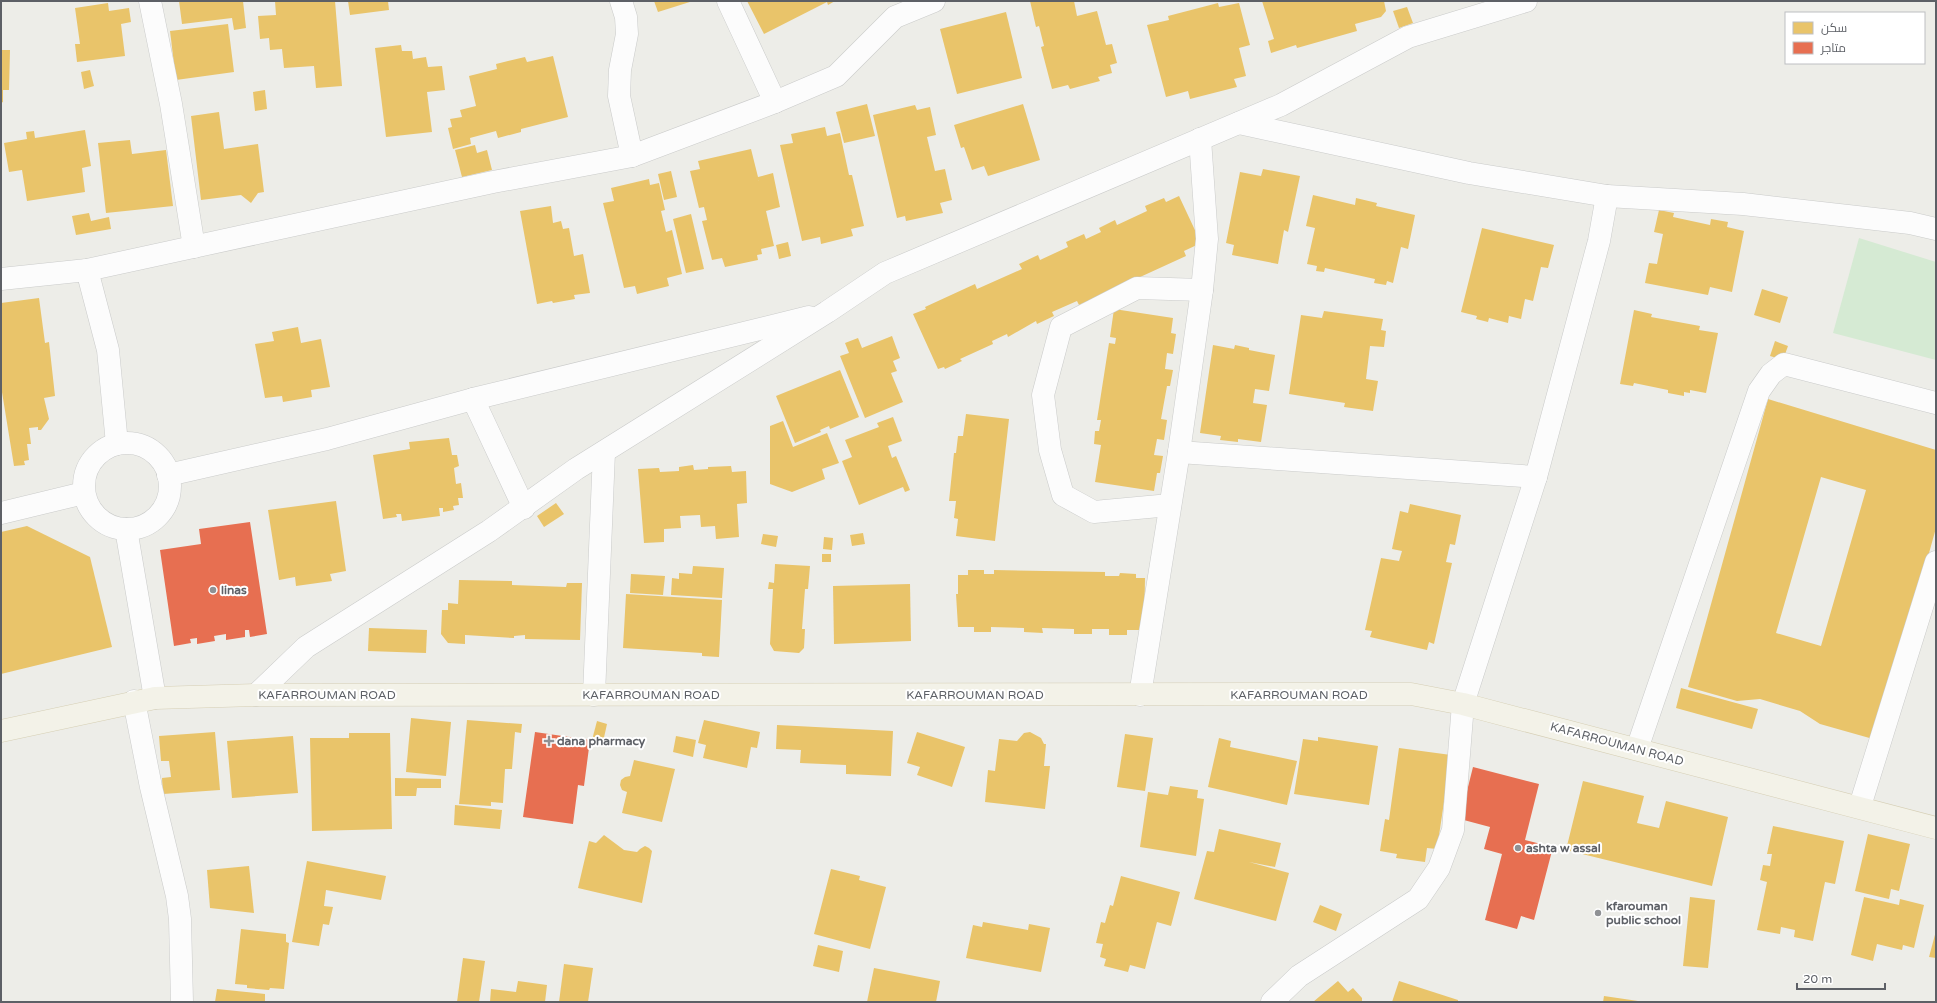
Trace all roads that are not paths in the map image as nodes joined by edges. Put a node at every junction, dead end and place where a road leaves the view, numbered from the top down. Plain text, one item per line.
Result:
1 (150, 1) edge
2 (621, 1) edge
3 (728, 1) edge
4 (934, 1) edge
5 (1526, 1) edge
6 (775, 102) junction
7 (1239, 123) junction
8 (1200, 139) junction
9 (632, 156) junction
10 (1607, 196) junction
11 (1936, 228) edge
12 (194, 247) junction
13 (87, 270) junction
14 (1, 279) edge
15 (1202, 290) junction
16 (827, 312) junction
17 (473, 399) junction
18 (1936, 404) edge
19 (117, 444) junction
20 (604, 452) junction
21 (1179, 452) junction
22 (168, 475) junction
23 (1536, 477) junction
24 (84, 493) junction
25 (1170, 505) junction
26 (524, 508) junction
27 (1, 513) edge
28 (126, 529) junction
29 (1936, 562) edge
30 (256, 695) junction
31 (594, 695) junction
32 (1140, 695) junction
33 (144, 700) junction
34 (1464, 704) junction
35 (1, 731) edge
36 (1637, 749) junction
37 (1860, 806) junction
38 (1936, 828) edge
39 (182, 1002) edge
40 (1272, 1002) edge

1 - 12 street
2 - 9 street
3 - 6 street
4 - 6 street
5 - 7 street
6 - 9 street
7 - 8 street
7 - 10 street
8 - 15 street
8 - 16 street
9 - 12 street
10 - 11 street
10 - 23 street
12 - 13 street
13 - 14 street
13 - 19 street
15 - 21 street
15 - 25 street
16 - 17 street
16 - 20 street
17 - 22 street
17 - 26 street
18 - 36 street
19 - 22 street
19 - 24 street
20 - 26 street
20 - 31 street
21 - 23 street
21 - 25 street
22 - 28 street
23 - 34 street
24 - 27 street
24 - 28 street
25 - 32 street
26 - 30 street
28 - 33 street
29 - 37 street
30 - 31 main road, KAFARROUMAN ROAD
30 - 33 main road, KAFARROUMAN ROAD
31 - 32 main road, KAFARROUMAN ROAD
32 - 34 main road, KAFARROUMAN ROAD
33 - 35 main road, KAFARROUMAN ROAD
33 - 39 street
34 - 36 main road, KAFARROUMAN ROAD
34 - 40 street
36 - 37 main road, KAFARROUMAN ROAD
37 - 38 main road, KAFARROUMAN ROAD

